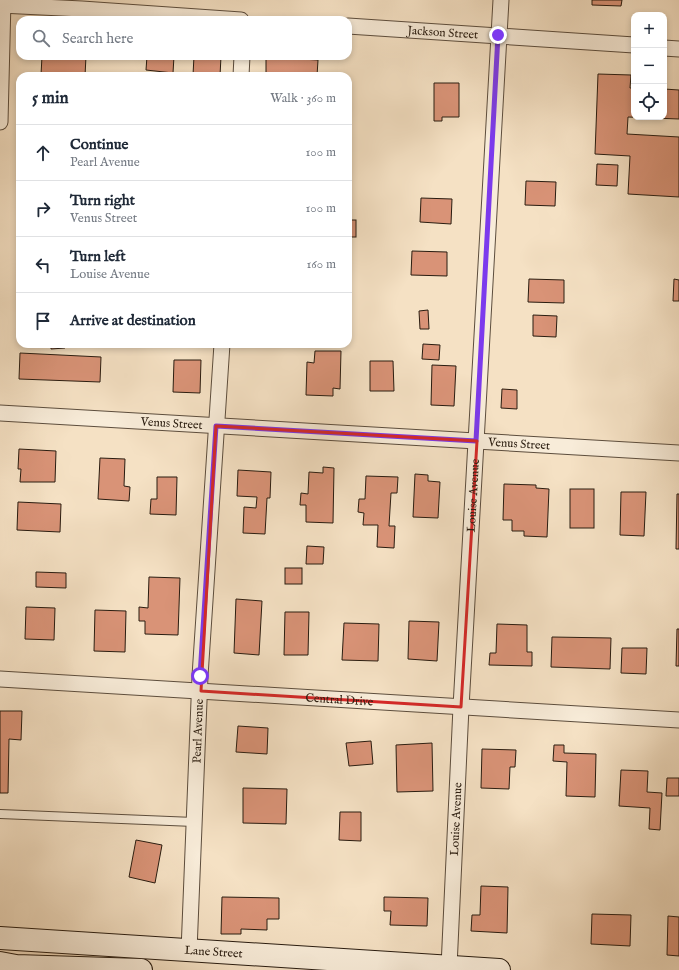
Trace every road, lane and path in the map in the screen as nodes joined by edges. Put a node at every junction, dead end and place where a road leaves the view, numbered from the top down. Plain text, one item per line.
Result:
1 (501, 0) edge
2 (2, 4) edge
3 (82, 4) edge
4 (201, 16) edge
5 (352, 26) edge
6 (498, 35) junction
7 (631, 45) edge
8 (667, 48) edge
9 (679, 49) edge
10 (242, 60) edge
11 (241, 72) edge
12 (0, 122) edge
13 (222, 348) edge
14 (0, 413) edge
15 (216, 426) junction
16 (476, 441) junction
17 (679, 453) edge
18 (0, 679) edge
19 (201, 691) junction
20 (461, 707) junction
21 (679, 720) edge
22 (0, 814) edge
23 (194, 822) junction
24 (0, 938) edge
25 (189, 951) junction
26 (0, 963) edge
27 (449, 967) junction
28 (141, 970) edge
29 (499, 970) edge

1 - 6 street, Louise Avenue
2 - 3 street
2 - 12 street
3 - 4 street
5 - 6 street, Jackson Street
6 - 7 street, Jackson Street
6 - 16 street, Louise Avenue
8 - 9 street
10 - 11 street
13 - 15 street, Pearl Avenue
14 - 15 street, Venus Street
15 - 16 street, Venus Street
15 - 19 street, Pearl Avenue
16 - 17 street, Venus Street
16 - 20 street, Louise Avenue
18 - 19 street, Central Drive
19 - 20 street, Central Drive
19 - 23 street, Pearl Avenue
20 - 21 street, Central Drive
20 - 27 street, Louise Avenue
22 - 23 lane
23 - 25 street, Pearl Avenue
24 - 25 main road, Lane Street
25 - 27 main road, Lane Street
26 - 28 main road
27 - 29 main road, Lane Street

